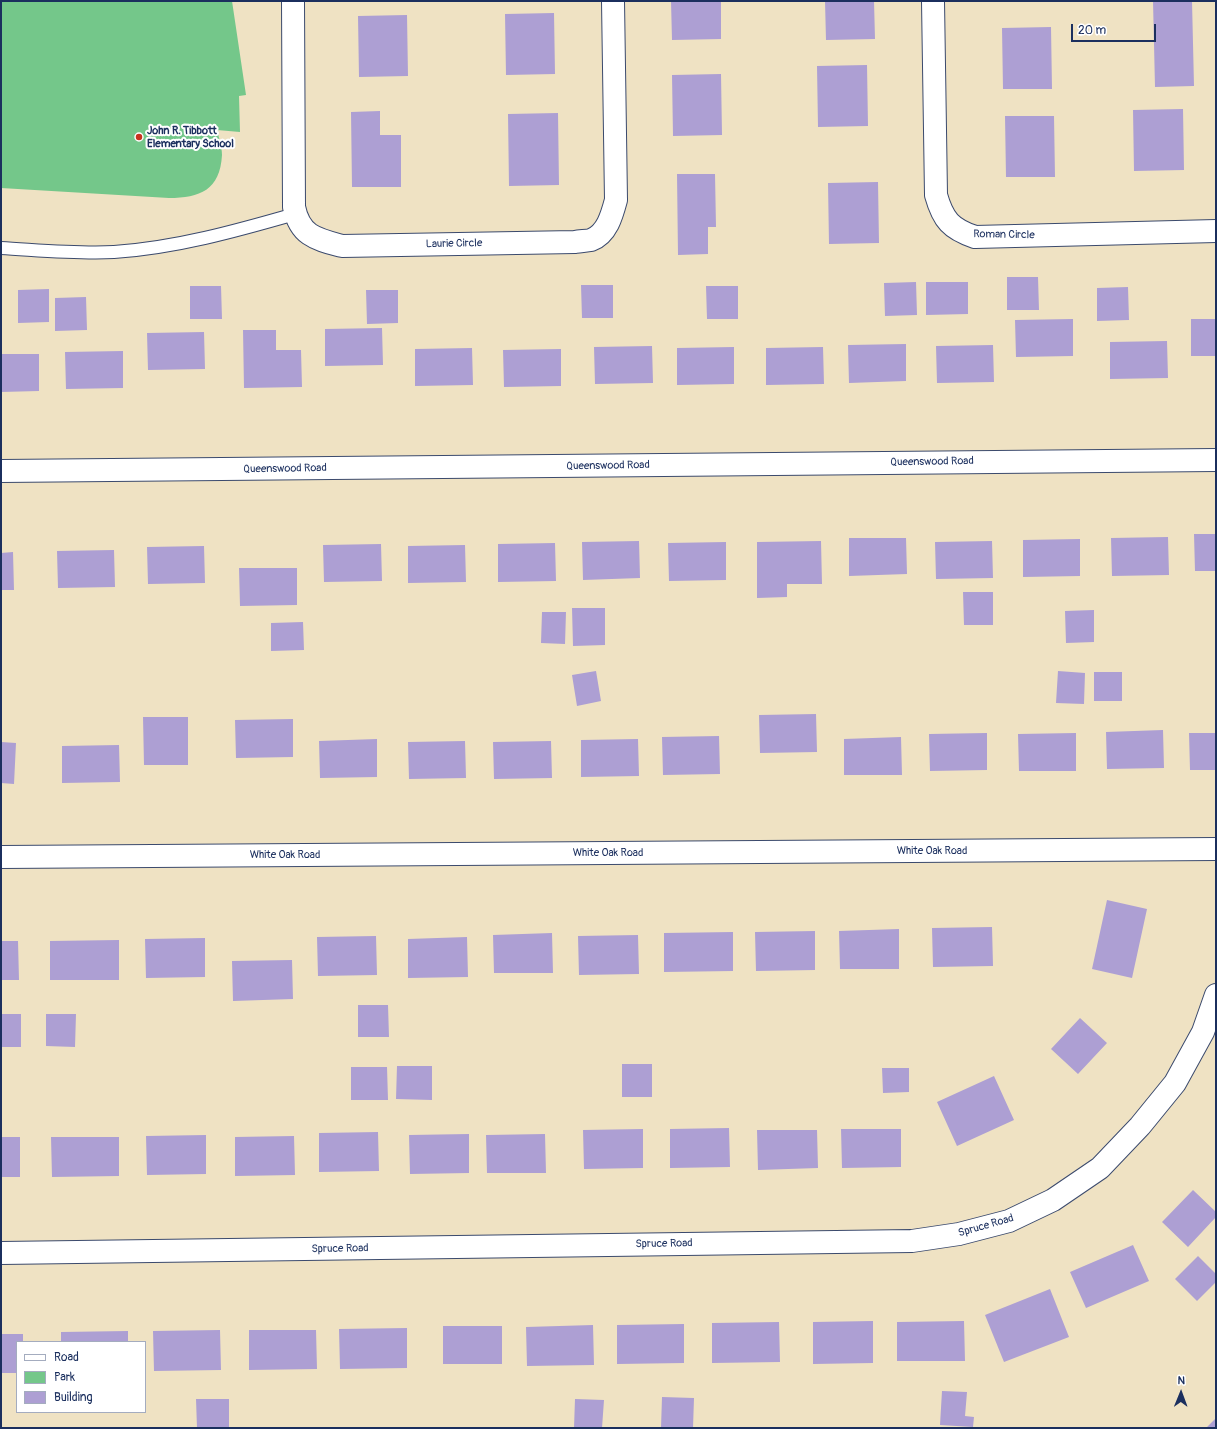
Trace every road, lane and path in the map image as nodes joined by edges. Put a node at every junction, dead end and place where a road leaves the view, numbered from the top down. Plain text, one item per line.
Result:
1 (293, 1) edge
2 (613, 1) edge
3 (933, 1) edge
4 (295, 214) junction
5 (1216, 231) edge
6 (1, 248) edge
7 (1216, 460) edge
8 (1, 471) edge
9 (1216, 849) edge
10 (1, 857) edge
11 (1216, 995) edge
12 (1, 1253) edge

1 - 4 street, Laurie Circle
2 - 4 street, Laurie Circle
3 - 5 street, Roman Circle
4 - 6 lane
7 - 8 street, Queenswood Road
9 - 10 street, White Oak Road
11 - 12 street, Spruce Road

